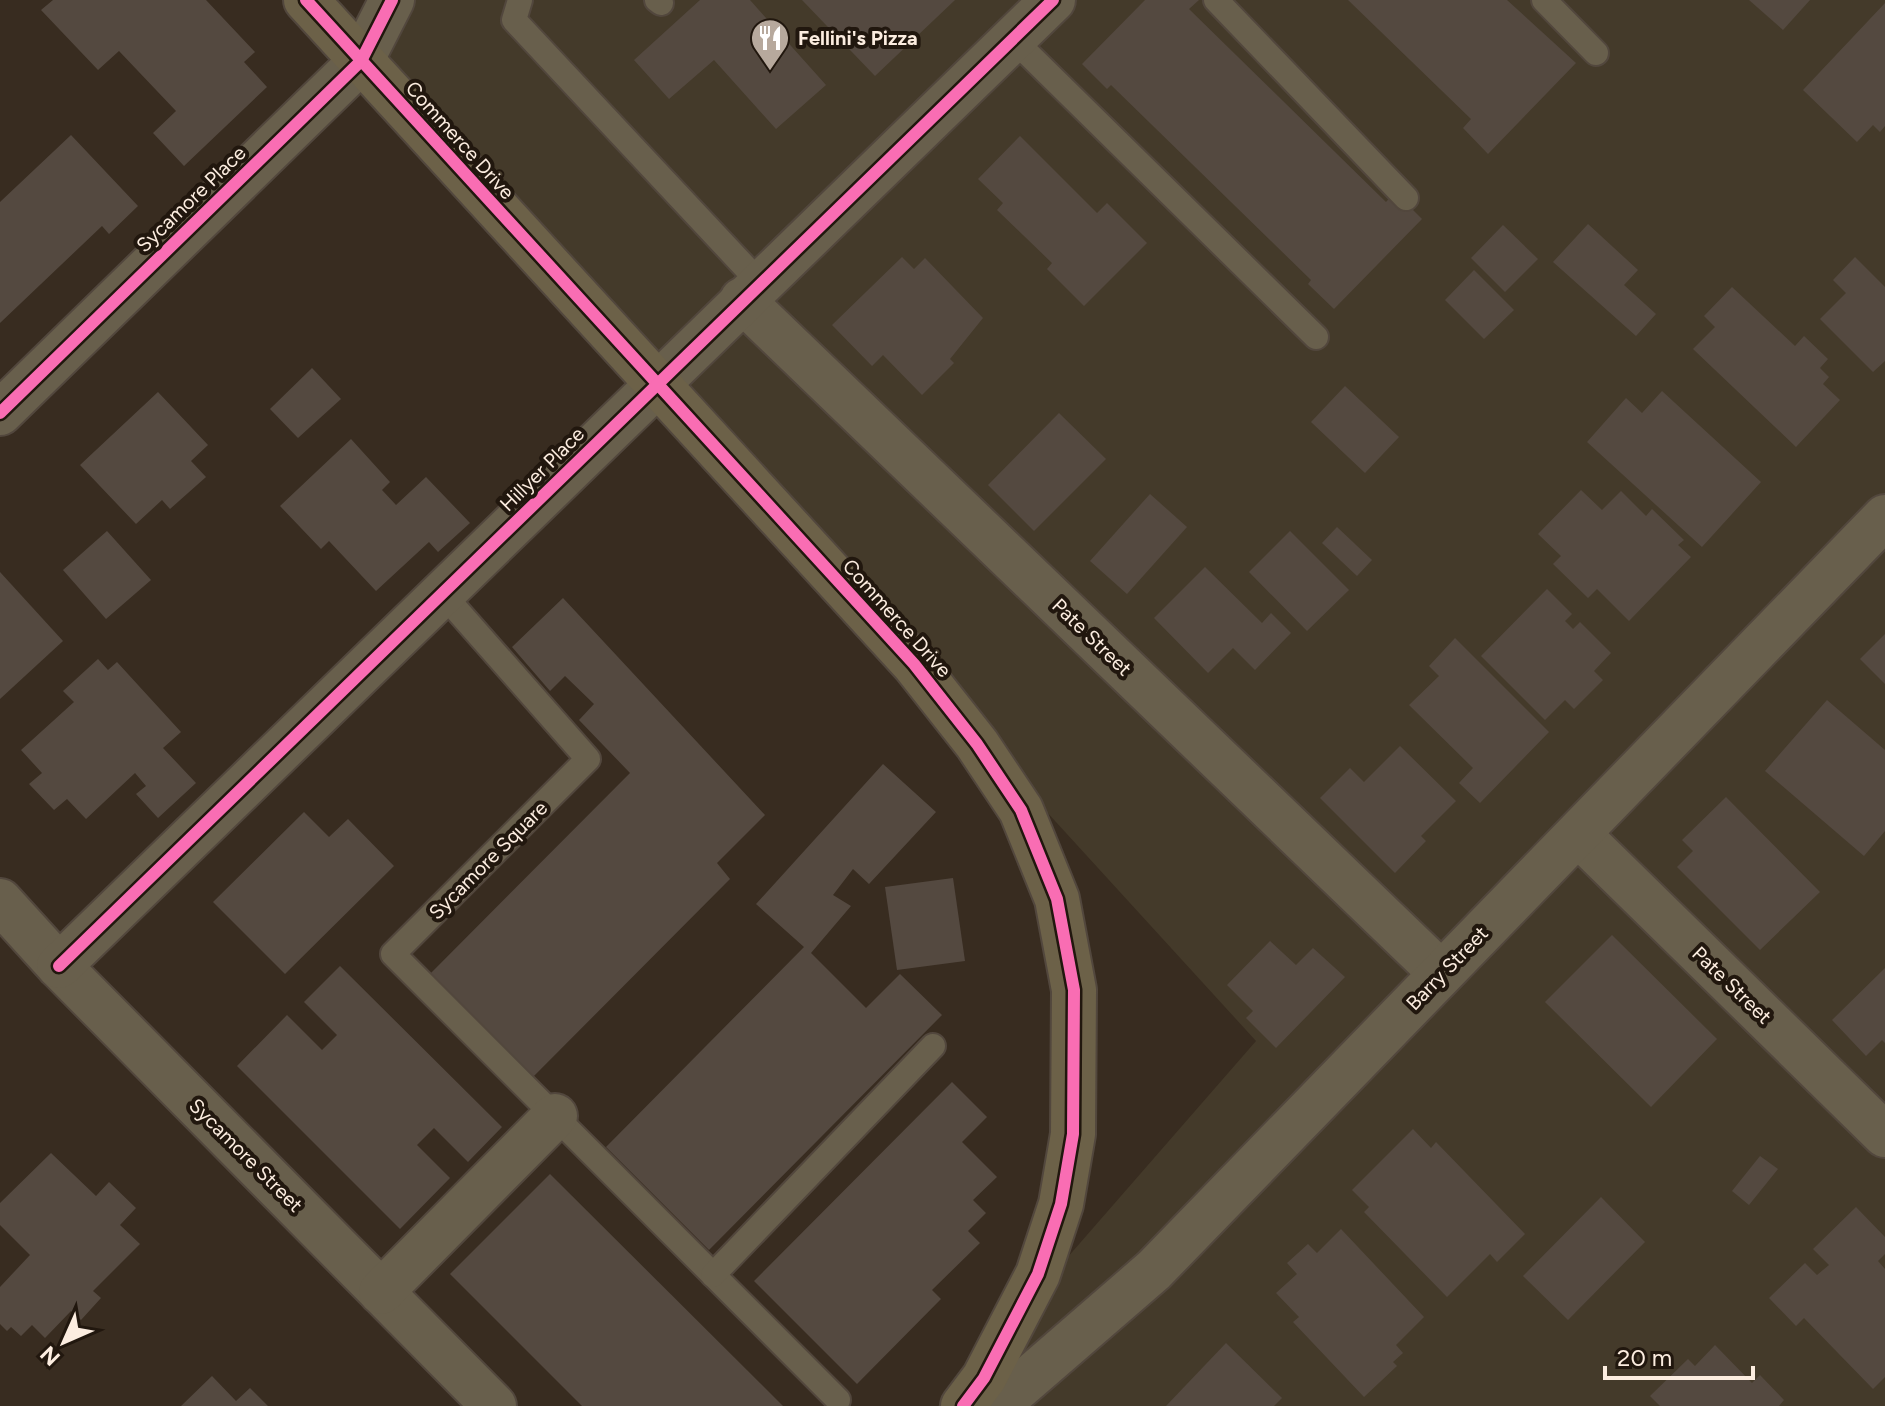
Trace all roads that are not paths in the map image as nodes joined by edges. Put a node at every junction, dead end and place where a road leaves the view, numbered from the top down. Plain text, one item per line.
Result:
1 (306, 0) edge
2 (392, 0) edge
3 (520, 0) edge
4 (1053, 0) edge
5 (1216, 0) edge
6 (1544, 0) edge
7 (1013, 39) junction
8 (1596, 53) dead end
9 (361, 61) junction
10 (1406, 198) dead end
11 (751, 291) junction
12 (1316, 337) dead end
13 (656, 383) junction
14 (0, 413) edge
15 (1885, 517) edge
16 (442, 593) junction
17 (1578, 834) junction
18 (0, 901) edge
19 (59, 966) junction
20 (1441, 973) junction
21 (933, 1046) dead end
22 (555, 1116) junction
23 (1885, 1135) edge
24 (713, 1275) junction
25 (381, 1292) junction
26 (838, 1400) dead end
27 (494, 1406) edge
28 (963, 1406) edge
29 (997, 1406) edge

1 - 9 main road, Commerce Drive
2 - 9 street, Sycamore Place
3 - 11 lane
4 - 7 street, Hillyer Place
5 - 10 lane
6 - 8 lane
7 - 11 street, Hillyer Place
7 - 12 lane
9 - 13 main road, Commerce Drive
9 - 14 street, Sycamore Place
11 - 13 street, Hillyer Place
11 - 20 street, Pate Street
13 - 16 street, Hillyer Place
13 - 28 main road, Commerce Drive
15 - 17 street, Barry Street
16 - 19 street, Hillyer Place
16 - 22 lane, Sycamore Square
17 - 20 street, Barry Street
17 - 23 street, Pate Street
18 - 19 street, Sycamore Street
19 - 25 street, Sycamore Street
20 - 29 street, Barry Street
21 - 24 lane
22 - 24 lane, Sycamore Square
22 - 25 street
24 - 26 lane, Sycamore Square
25 - 27 street, Sycamore Street

